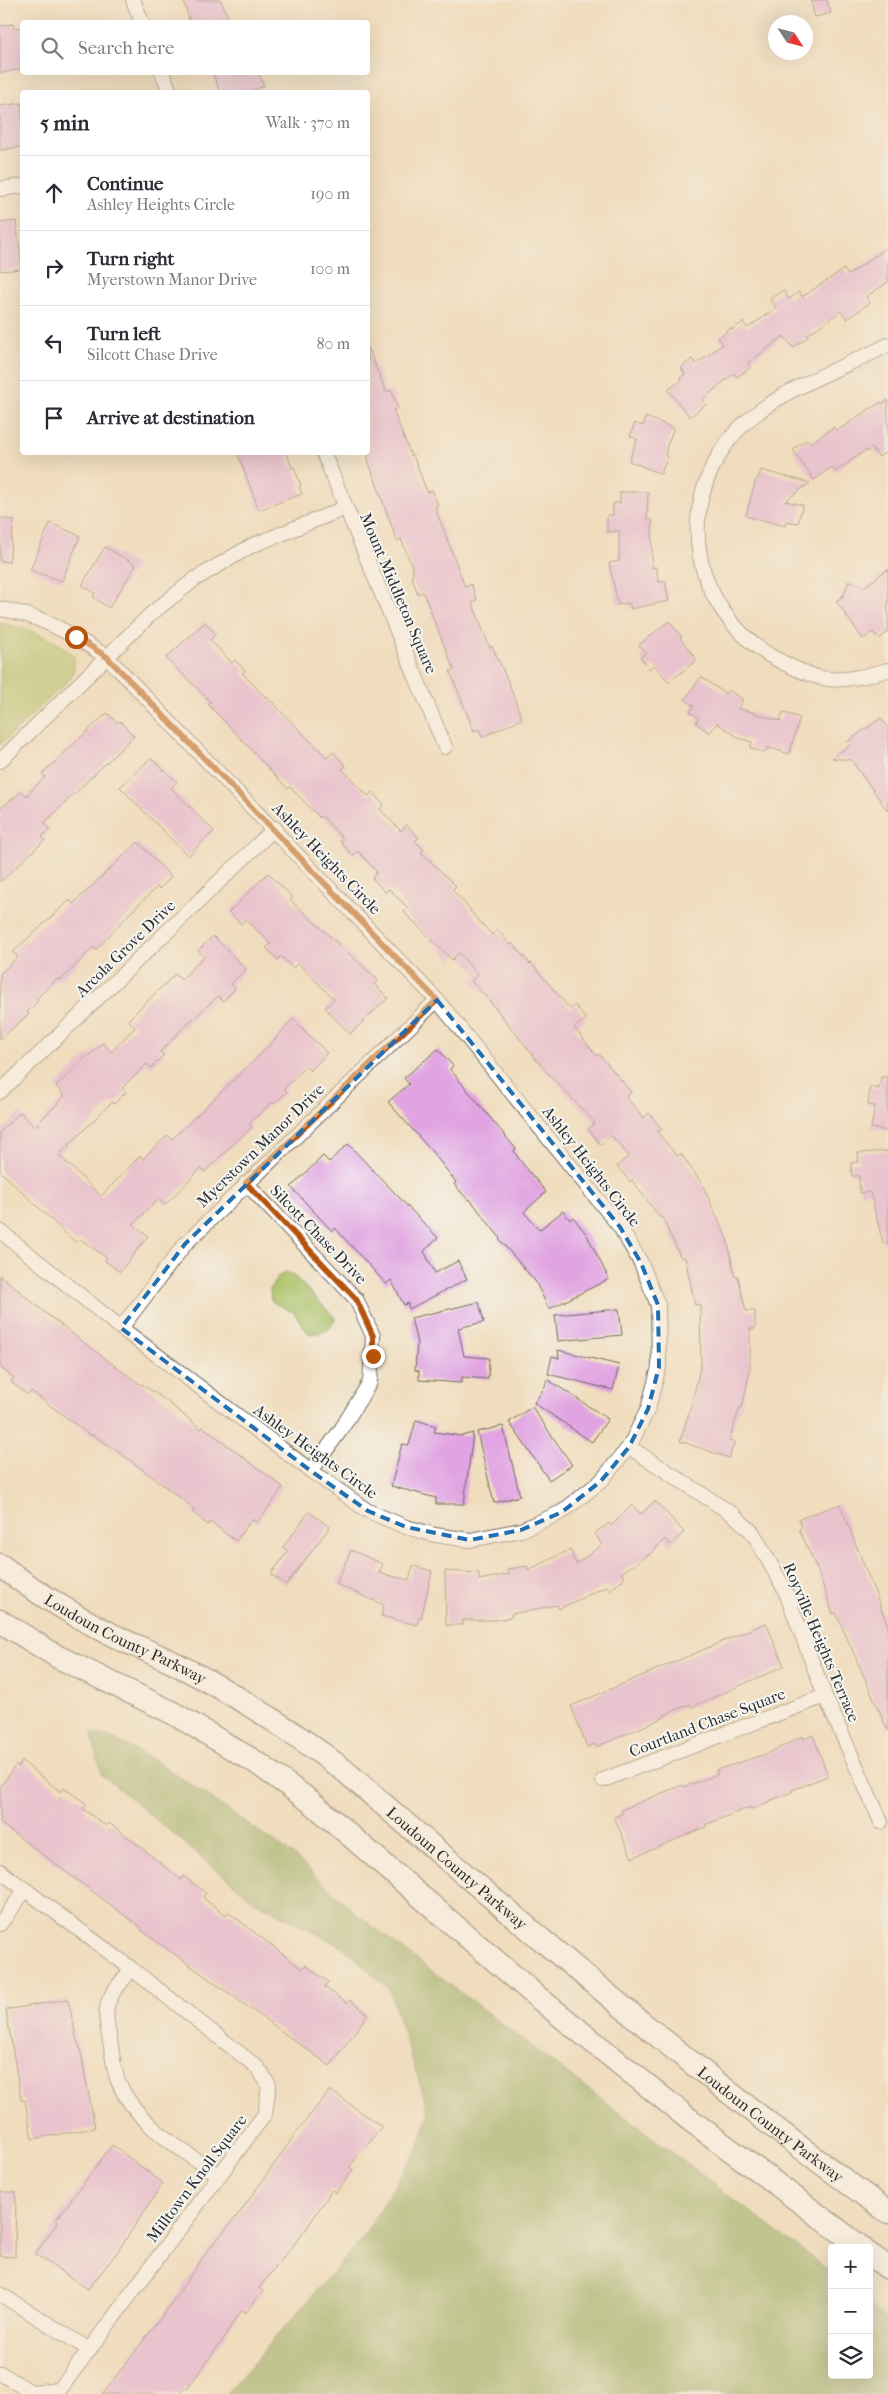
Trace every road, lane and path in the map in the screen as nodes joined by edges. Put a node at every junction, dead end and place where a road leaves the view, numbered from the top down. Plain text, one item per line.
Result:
1 (133, 0) edge
2 (141, 20) edge
3 (163, 75) edge
4 (169, 90) edge
5 (20, 186) edge
6 (0, 188) edge
7 (888, 345) edge
8 (324, 455) edge
9 (345, 508) junction
10 (0, 609) edge
11 (107, 657) junction
12 (888, 670) edge
13 (445, 747) dead end
14 (0, 761) edge
15 (274, 828) junction
16 (437, 1000) junction
17 (0, 1092) edge
18 (246, 1183) junction
19 (0, 1231) edge
20 (121, 1328) junction
21 (629, 1447) junction
22 (311, 1472) junction
23 (0, 1565) edge
24 (0, 1621) edge
25 (825, 1696) junction
26 (603, 1780) dead end
27 (881, 1822) dead end
28 (0, 1871) edge
29 (26, 1889) junction
30 (0, 1924) edge
31 (132, 1968) junction
32 (219, 2176) junction
33 (888, 2212) edge
34 (857, 2244) edge
35 (873, 2257) edge
36 (888, 2268) edge
37 (0, 2294) edge
38 (90, 2350) junction
39 (0, 2373) edge

1 - 2 street
3 - 4 street
5 - 6 street
7 - 12 street
8 - 9 street, Mount Middleton Square
9 - 11 street
9 - 13 street, Mount Middleton Square
10 - 11 street, Ashley Heights Circle
11 - 14 street
11 - 15 street, Ashley Heights Circle
15 - 16 street, Ashley Heights Circle
15 - 17 street, Arcola Grove Drive
16 - 18 street, Myerstown Manor Drive
16 - 21 street, Ashley Heights Circle
18 - 20 street, Myerstown Manor Drive
18 - 22 street, Silcott Chase Drive
19 - 20 street, Ashley Heights Circle
20 - 22 street, Ashley Heights Circle
21 - 22 street, Ashley Heights Circle
21 - 25 street, Royville Heights Terrace
23 - 33 main road, Loudoun County Parkway
24 - 34 main road
25 - 26 street, Courtland Chase Square
25 - 27 street, Royville Heights Terrace
28 - 29 street, Milltown Knoll Square
29 - 30 street
29 - 31 street, Milltown Knoll Square
31 - 32 street
31 - 32 street, Milltown Knoll Square
32 - 38 street, Milltown Knoll Square
35 - 36 main road
37 - 38 street
38 - 39 street, Milltown Knoll Square

